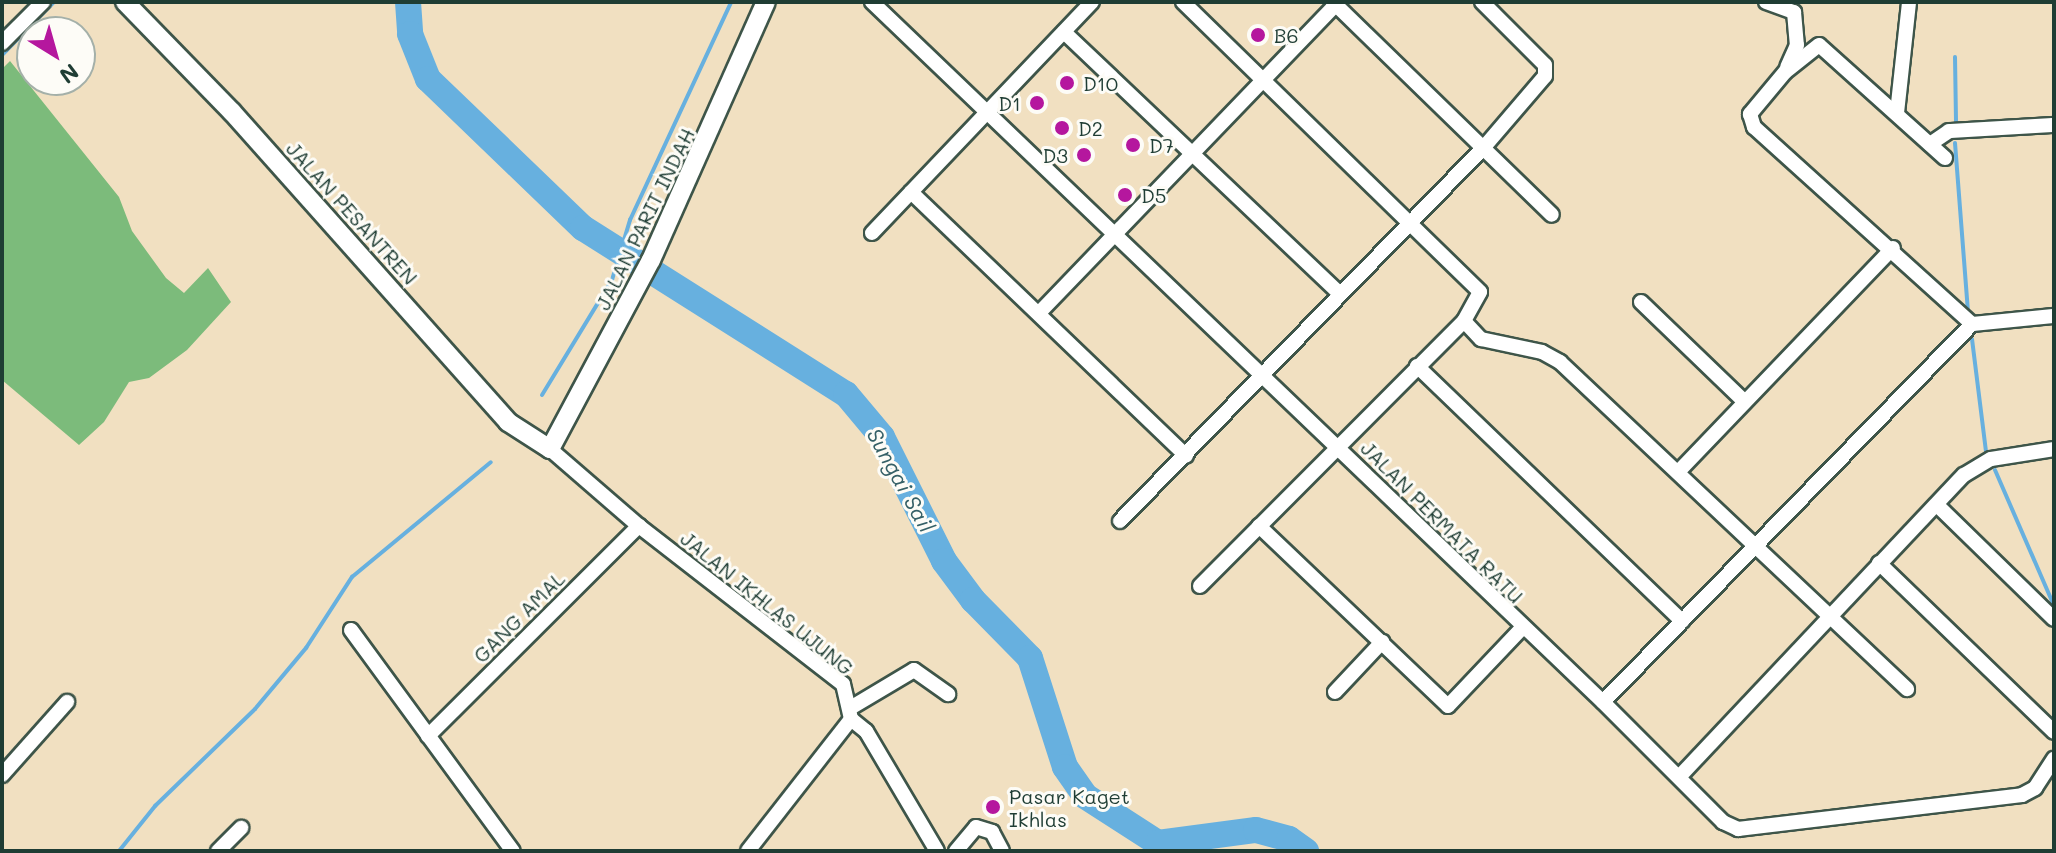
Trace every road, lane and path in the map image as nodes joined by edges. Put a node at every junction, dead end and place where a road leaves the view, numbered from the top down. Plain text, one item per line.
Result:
1 (43, 2) edge
2 (125, 2) edge
3 (766, 2) edge
4 (872, 2) edge
5 (1092, 2) edge
6 (1183, 2) edge
7 (1482, 2) edge
8 (1766, 2) edge
9 (1909, 2) edge
10 (1336, 3) edge
11 (1794, 7) edge
12 (1064, 32) junction
13 (2, 43) edge
14 (1785, 72) junction
15 (1264, 80) junction
16 (988, 111) junction
17 (1897, 113) junction
18 (2054, 125) edge
19 (1930, 144) junction
20 (1485, 146) junction
21 (1194, 155) junction
22 (1945, 158) dead end
23 (911, 192) junction
24 (1552, 215) dead end
25 (1409, 221) junction
26 (872, 233) dead end
27 (1117, 235) junction
28 (1893, 248) junction
29 (1339, 293) junction
30 (1641, 302) dead end
31 (1039, 313) junction
32 (2054, 316) edge
33 (1464, 321) junction
34 (1972, 324) junction
35 (1417, 366) junction
36 (1263, 376) junction
37 (1745, 402) junction
38 (1337, 445) junction
39 (550, 449) junction
40 (2054, 449) edge
41 (1186, 456) junction
42 (1679, 471) junction
43 (1937, 505) junction
44 (1120, 521) dead end
45 (639, 526) junction
46 (1259, 526) junction
47 (1756, 546) junction
48 (1879, 563) junction
49 (1200, 586) dead end
50 (1829, 616) junction
51 (2054, 619) edge
52 (1682, 621) junction
53 (1521, 629) junction
54 (351, 630) dead end
55 (1382, 642) junction
56 (1907, 689) dead end
57 (1335, 692) dead end
58 (948, 694) dead end
59 (67, 702) dead end
60 (1603, 702) junction
61 (852, 713) junction
62 (2054, 732) edge
63 (428, 736) junction
64 (2054, 759) edge
65 (2, 775) edge
66 (1679, 777) junction
67 (241, 828) dead end
68 (218, 851) edge
69 (513, 851) edge
70 (748, 851) edge
71 (937, 851) edge
72 (956, 851) edge
73 (1002, 851) edge

1 - 13 street
2 - 39 main road, JALAN PESANTREN
3 - 39 main road, JALAN PARIT INDAH
4 - 16 street, JALAN PERMATA RATU
5 - 12 street
6 - 15 street
7 - 20 street
8 - 11 street
9 - 17 street
10 - 15 street
10 - 20 street
11 - 14 street
12 - 16 street
12 - 21 street
14 - 17 street
14 - 28 street
15 - 21 street
15 - 25 street
16 - 23 street
16 - 27 street, JALAN PERMATA RATU
17 - 19 street
18 - 19 street
19 - 22 street
20 - 24 street
20 - 25 street
21 - 27 street
21 - 29 street
23 - 26 street
23 - 31 street
25 - 29 street
25 - 33 street
27 - 31 street
27 - 36 street, JALAN PERMATA RATU
28 - 34 street
28 - 37 street
29 - 36 street
30 - 37 street
31 - 41 street
32 - 34 street
33 - 35 street
33 - 42 street
34 - 47 street
35 - 38 street
35 - 52 street
36 - 38 street, JALAN PERMATA RATU
36 - 41 street
37 - 42 street
38 - 46 street
38 - 53 street, JALAN PERMATA RATU
39 - 45 street, JALAN IKHLAS UJUNG
40 - 43 street
41 - 44 street
42 - 47 street
43 - 48 street
43 - 51 street
45 - 61 street, JALAN IKHLAS UJUNG
45 - 63 street, GANG AMAL
46 - 49 street
46 - 55 street
47 - 50 street
47 - 52 street
48 - 50 street
48 - 62 street
50 - 56 street
50 - 66 street
52 - 60 street
53 - 55 street
53 - 60 street, JALAN PERMATA RATU
54 - 63 street
55 - 57 street
58 - 61 street
59 - 65 street
60 - 66 street, JALAN PERMATA RATU
61 - 70 street
61 - 71 street, JALAN IKHLAS UJUNG
63 - 69 street
64 - 66 street, JALAN PERMATA RATU
67 - 68 street
72 - 73 street

